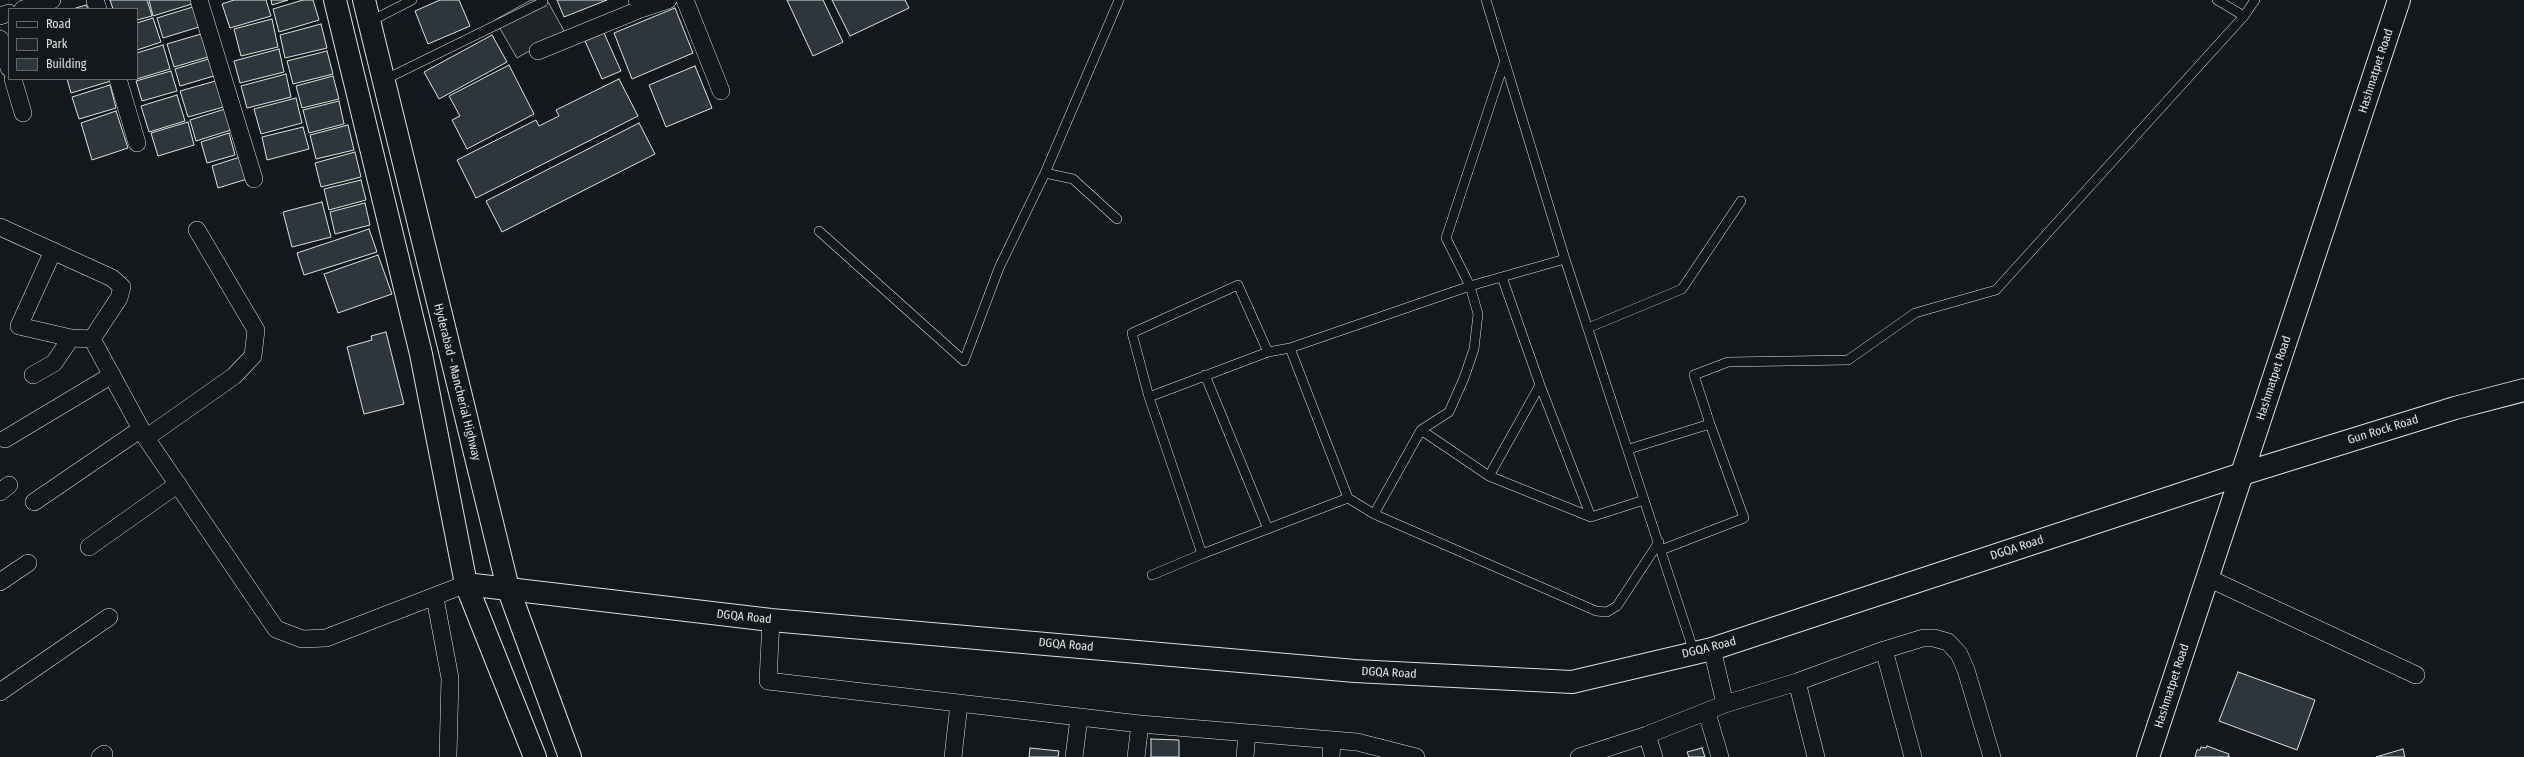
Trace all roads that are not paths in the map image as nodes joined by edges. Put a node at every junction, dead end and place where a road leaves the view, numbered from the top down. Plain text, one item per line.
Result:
1 (52, 0) edge
2 (199, 0) edge
3 (335, 0) edge
4 (364, 0) edge
5 (412, 0) edge
6 (668, 0) edge
7 (686, 0) edge
8 (1119, 0) edge
9 (1486, 0) edge
10 (2217, 0) edge
11 (2255, 0) edge
12 (2399, 0) edge
13 (542, 2) dead end
14 (639, 5) edge
15 (26, 8) edge
16 (2244, 16) junction
17 (369, 22) junction
18 (0, 39) edge
19 (538, 52) dead end
20 (1504, 63) junction
21 (8, 65) edge
22 (13, 80) edge
23 (118, 80) edge
24 (382, 80) junction
25 (721, 91) dead end
26 (23, 113) dead end
27 (137, 143) dead end
28 (1045, 173) junction
29 (254, 179) dead end
30 (1741, 201) dead end
31 (1117, 219) dead end
32 (1, 229) edge
33 (198, 230) dead end
34 (819, 231) dead end
35 (53, 251) junction
36 (1565, 259) junction
37 (1502, 276) junction
38 (1470, 286) junction
39 (1588, 328) junction
40 (71, 338) junction
41 (92, 339) junction
42 (1290, 348) junction
43 (1268, 352) junction
44 (33, 375) dead end
45 (112, 375) junction
46 (1205, 375) junction
47 (1540, 385) junction
48 (2524, 390) edge
49 (1149, 397) junction
50 (1710, 424) junction
51 (1421, 430) junction
52 (144, 433) junction
53 (5, 439) dead end
54 (1629, 449) junction
55 (2242, 474) junction
56 (1490, 476) junction
57 (178, 484) junction
58 (1348, 498) junction
59 (1644, 500) junction
60 (34, 502) dead end
61 (1374, 514) junction
62 (1591, 517) junction
63 (1268, 529) junction
64 (1660, 546) junction
65 (89, 547) dead end
66 (1202, 554) junction
67 (28, 563) dead end
68 (1152, 575) dead end
69 (2208, 578) junction
70 (0, 582) edge
71 (466, 584) junction
72 (508, 588) junction
73 (435, 598) junction
74 (109, 617) dead end
75 (772, 620) junction
76 (1703, 650) junction
77 (1884, 650) junction
78 (2416, 675) dead end
79 (1797, 682) junction
80 (0, 692) edge
81 (959, 704) junction
82 (1725, 704) junction
83 (1707, 712) junction
84 (1079, 718) junction
85 (1140, 724) junction
86 (1247, 733) junction
87 (1647, 735) junction
88 (1332, 749) edge
89 (448, 757) edge
90 (535, 757) edge
91 (570, 757) edge
92 (954, 757) edge
93 (1074, 757) edge
94 (1136, 757) edge
95 (1245, 757) edge
96 (1416, 757) edge
97 (1579, 757) edge
98 (1654, 757) edge
99 (1720, 757) edge
100 (1816, 757) edge
101 (1913, 757) edge
102 (1992, 757) edge
103 (2148, 757) edge

1 - 15 street
2 - 29 street
3 - 71 main road
4 - 17 main road, Hyderabad - Mancherial Highway
5 - 17 lane
6 - 14 street
7 - 25 street
8 - 28 lane
9 - 20 lane
10 - 16 lane
11 - 16 lane
12 - 55 main road, Hashmatpet Road
13 - 24 lane
14 - 19 street
16 - 50 lane
17 - 24 main road, Hyderabad - Mancherial Highway
18 - 21 street
20 - 36 lane
20 - 38 lane
22 - 26 street
23 - 27 street
24 - 72 main road, Hyderabad - Mancherial Highway
28 - 31 lane
28 - 34 lane
30 - 39 lane
32 - 35 street
33 - 52 street
35 - 40 street
35 - 41 street
36 - 37 lane
36 - 39 lane
37 - 38 lane
37 - 47 lane
38 - 42 lane
38 - 51 lane
39 - 54 lane
40 - 41 street
40 - 44 street
41 - 45 street
42 - 43 lane
42 - 58 lane
43 - 46 lane
43 - 49 lane
45 - 52 street
45 - 53 street
46 - 49 lane
46 - 63 lane
47 - 56 lane
47 - 62 lane
48 - 55 main road, Gun Rock Road
49 - 66 lane
50 - 54 lane
50 - 64 lane
51 - 56 lane
51 - 61 lane
52 - 57 street
52 - 60 street
54 - 59 lane
55 - 69 main road, Hashmatpet Road
55 - 76 main road, DGQA Road
56 - 62 lane
57 - 65 street
57 - 73 street
58 - 61 lane
58 - 63 lane
59 - 62 lane
59 - 64 lane
61 - 64 lane
63 - 66 lane
64 - 76 lane
66 - 68 lane
67 - 70 street
69 - 78 street
69 - 103 main road, Hashmatpet Road
71 - 72 main road, DGQA Road
71 - 73 street
71 - 90 main road
72 - 75 main road, DGQA Road
72 - 91 main road, Hyderabad - Mancherial Highway
73 - 89 street
74 - 80 street
75 - 76 main road, DGQA Road
75 - 81 street
76 - 82 street
77 - 79 street
77 - 101 street
77 - 102 street
79 - 82 street
79 - 100 street
81 - 84 street
81 - 92 street
82 - 83 street
83 - 87 street
83 - 99 street
84 - 85 street
84 - 93 street
85 - 86 street
85 - 94 street
86 - 88 street
86 - 95 street
87 - 97 street
87 - 98 street
88 - 96 street

